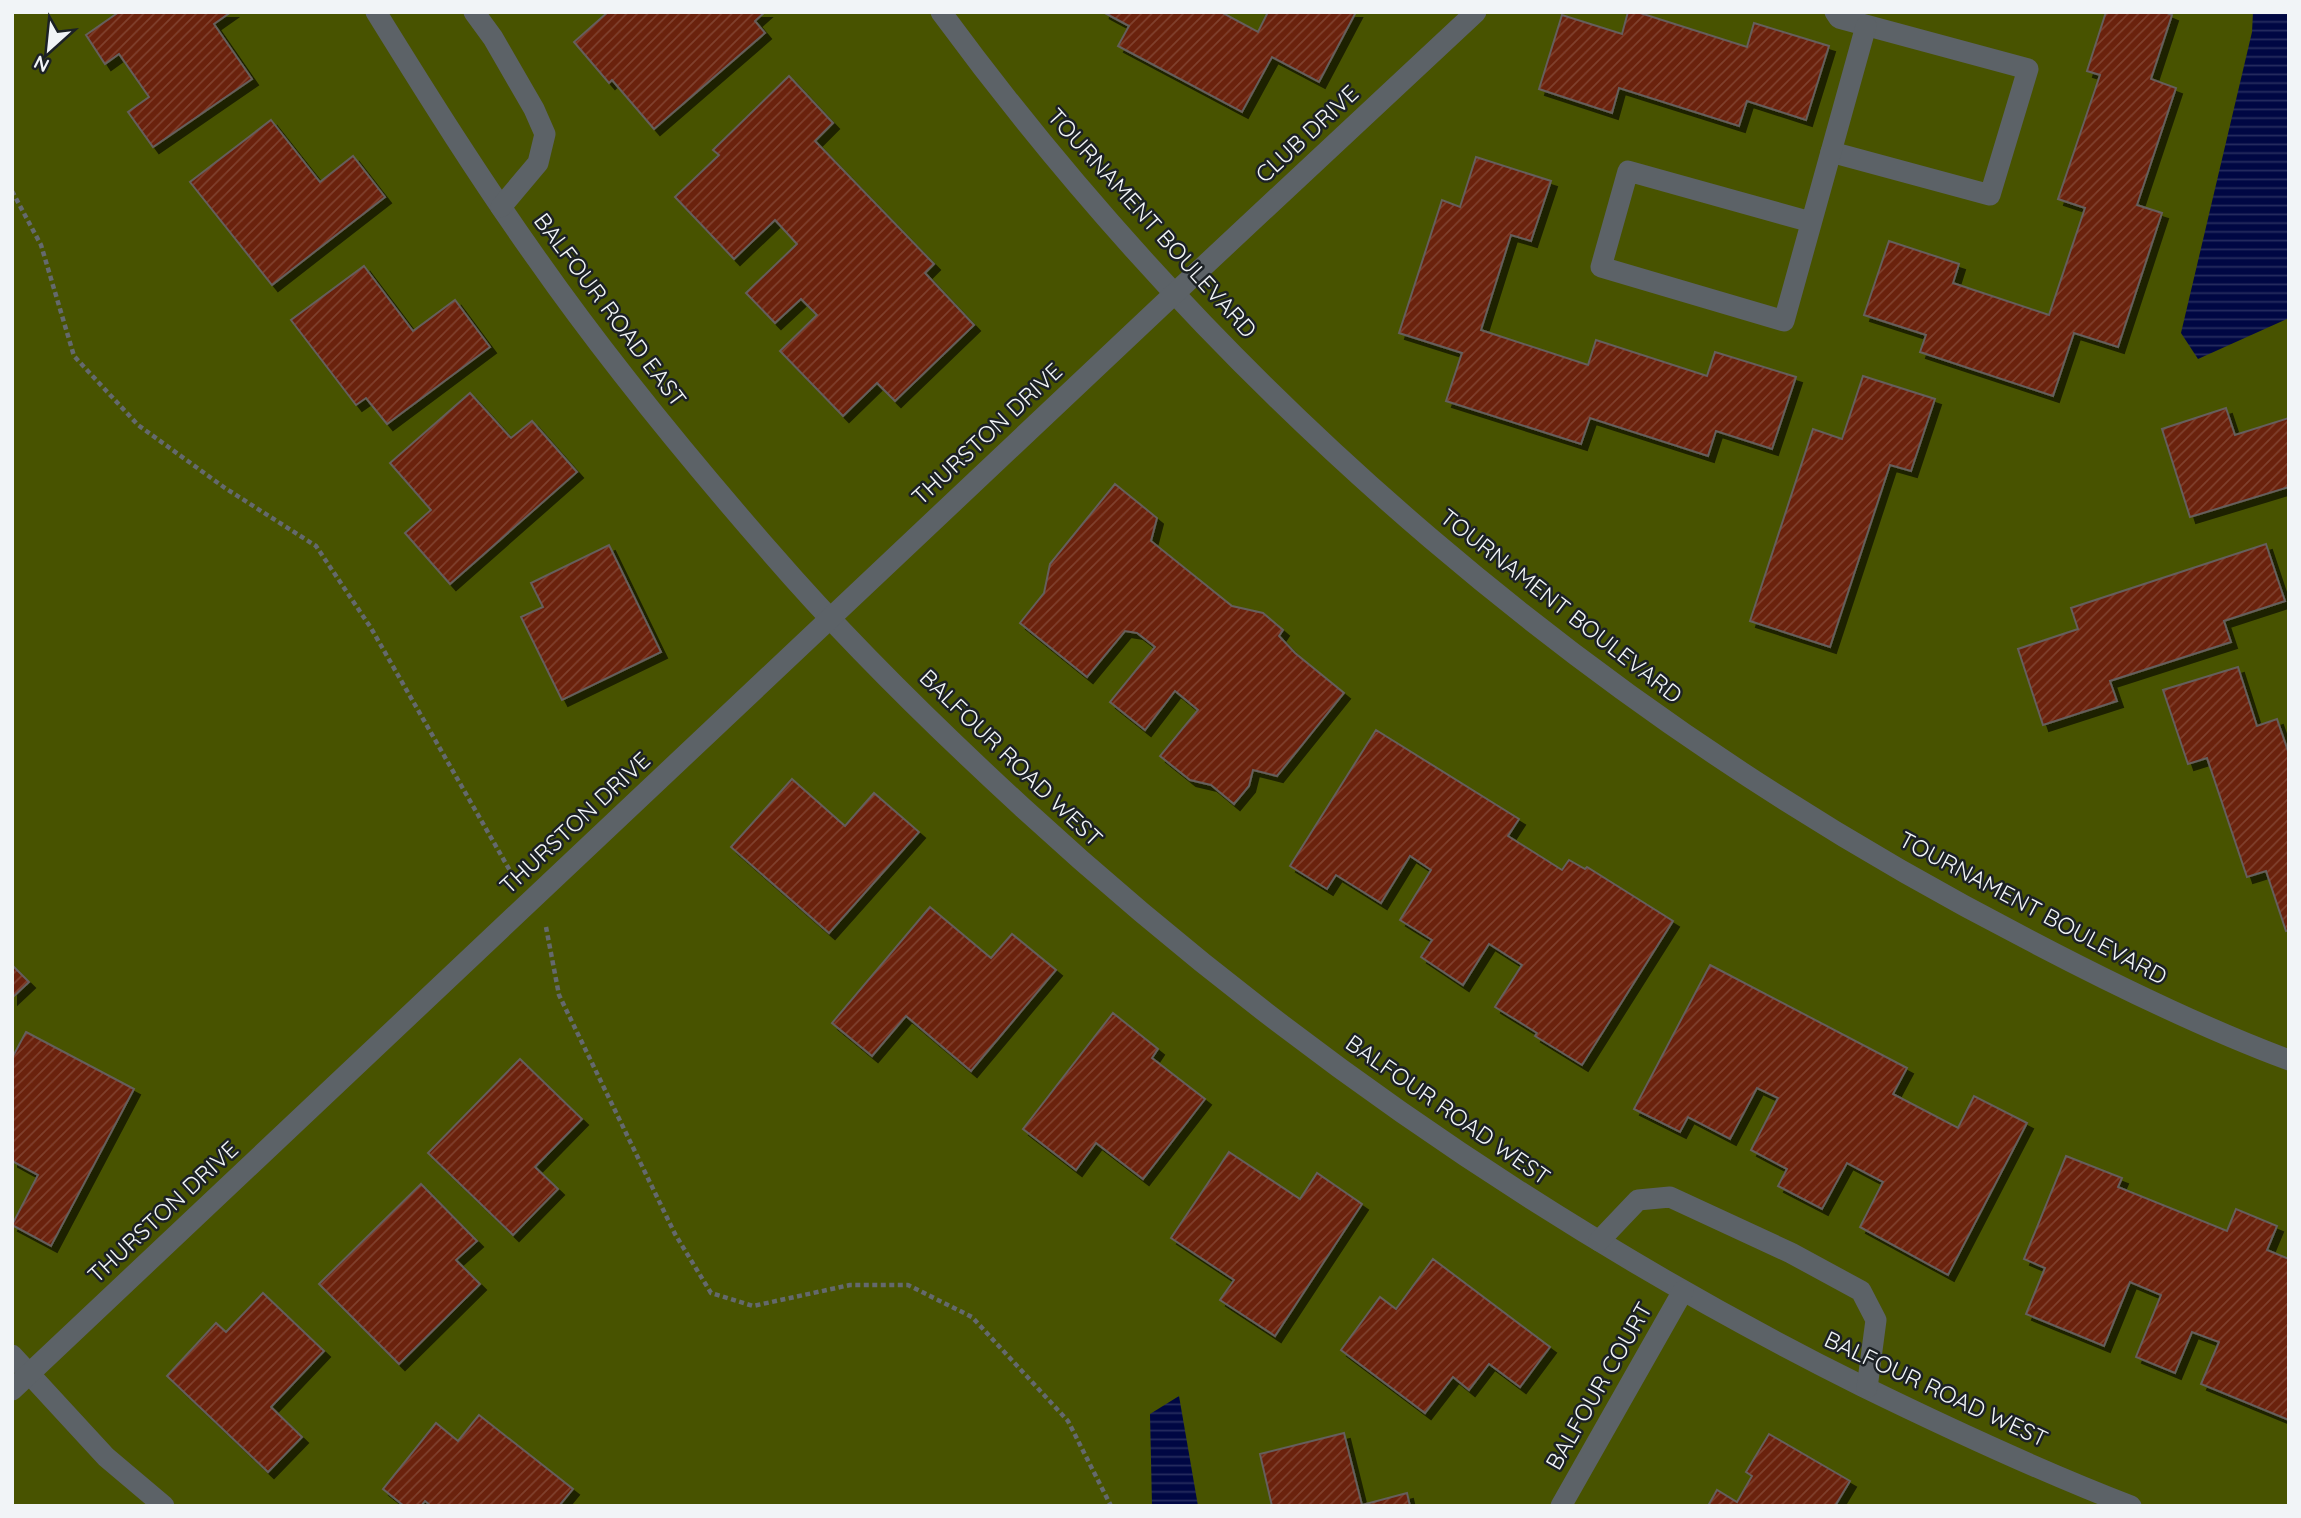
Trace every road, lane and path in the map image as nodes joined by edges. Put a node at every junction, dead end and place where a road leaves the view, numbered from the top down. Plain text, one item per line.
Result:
1 (376, 12) edge
2 (474, 12) edge
3 (942, 12) edge
4 (1476, 12) edge
5 (1835, 12) edge
6 (1866, 26) junction
7 (1831, 152) junction
8 (12, 191) edge
9 (501, 207) junction
10 (1811, 222) junction
11 (1174, 294) junction
12 (831, 618) junction
13 (529, 903) junction
14 (2289, 1060) edge
15 (1599, 1241) junction
16 (1683, 1291) junction
17 (12, 1355) edge
18 (29, 1374) junction
19 (1867, 1388) junction
20 (12, 1390) edge
21 (164, 1506) edge
22 (1111, 1506) edge
23 (1561, 1506) edge
24 (2131, 1506) edge

1 - 9 street, BALFOUR ROAD EAST
2 - 9 street
3 - 11 street, TOURNAMENT BOULEVARD
4 - 11 street, CLUB DRIVE
5 - 6 street
6 - 7 street
6 - 7 street
7 - 10 street
8 - 13 path
9 - 12 street, BALFOUR ROAD EAST
10 - 10 street
11 - 12 street, THURSTON DRIVE
11 - 14 street, TOURNAMENT BOULEVARD
12 - 13 street, THURSTON DRIVE
12 - 15 street, BALFOUR ROAD WEST
13 - 18 street, THURSTON DRIVE
13 - 22 path
15 - 16 street, BALFOUR ROAD WEST
15 - 19 street
16 - 19 street, BALFOUR ROAD WEST
16 - 23 street, BALFOUR COURT
17 - 18 street
18 - 20 street, THURSTON DRIVE
18 - 21 street
19 - 24 street, BALFOUR ROAD WEST

